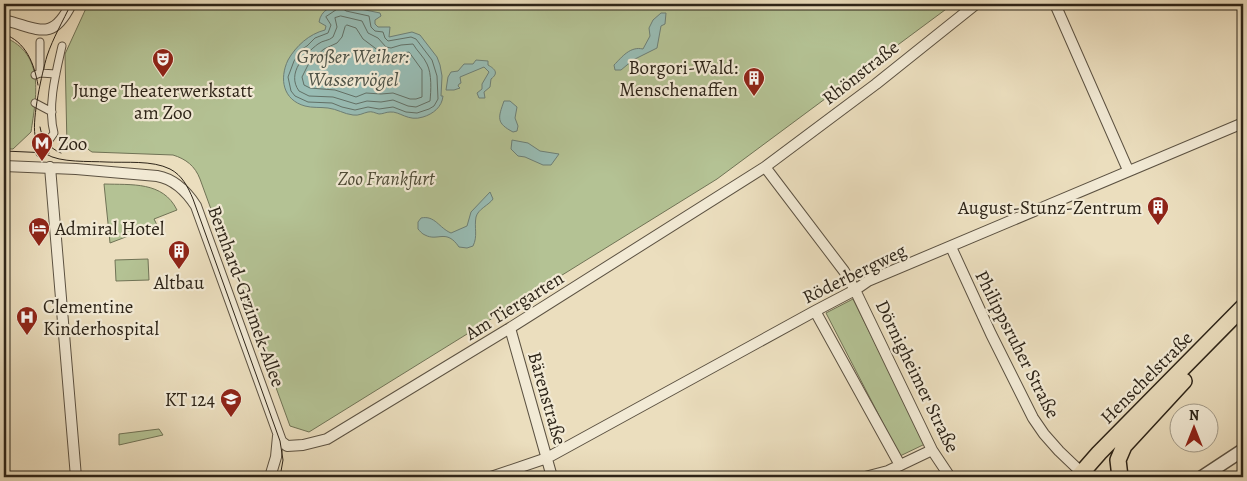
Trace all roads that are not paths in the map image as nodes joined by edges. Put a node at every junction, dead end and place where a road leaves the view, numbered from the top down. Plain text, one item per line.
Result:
1 (71, 4) edge
2 (976, 4) edge
3 (1055, 4) edge
4 (4, 20) edge
5 (40, 42) dead end
6 (62, 46) dead end
7 (56, 74) junction
8 (35, 104) dead end
9 (52, 112) junction
10 (1243, 123) edge
11 (40, 153) dead end
12 (4, 166) edge
13 (50, 167) junction
14 (765, 167) junction
15 (1128, 170) junction
16 (951, 247) junction
17 (856, 290) junction
18 (1243, 306) edge
19 (815, 311) junction
20 (1243, 319) edge
21 (510, 328) junction
22 (278, 435) junction
23 (932, 450) junction
24 (1243, 450) edge
25 (547, 458) junction
26 (900, 465) junction
27 (1084, 476) edge
28 (76, 477) edge
29 (270, 477) edge
30 (491, 477) edge
31 (552, 477) edge
32 (865, 477) edge
33 (950, 477) edge
34 (1120, 477) edge
35 (1202, 477) edge

1 - 4 street
2 - 14 street, Rhönstraße
3 - 15 street
5 - 7 street
6 - 7 street
7 - 9 street
8 - 9 street
9 - 11 street
10 - 15 street, Röderbergweg
12 - 13 street, Bernhard-Grzimek-Allee
13 - 22 street, Bernhard-Grzimek-Allee
13 - 28 street
14 - 17 street, Dörnigheimer Straße
14 - 21 street, Am Tiergarten
15 - 16 street, Röderbergweg
16 - 17 street, Röderbergweg
16 - 27 street, Philippsruher Straße
17 - 19 street, Röderbergweg
17 - 23 street, Dörnigheimer Straße
18 - 27 main road, Henschelstraße
19 - 25 street, Röderbergweg
19 - 26 street
20 - 34 main road, Henschelstraße
21 - 22 street, Am Tiergarten
21 - 25 street, Bärenstraße
22 - 29 street
23 - 26 street
23 - 33 street, Dörnigheimer Straße
24 - 35 street
25 - 30 street, Röderbergweg
25 - 31 street, Bärenstraße
26 - 32 street

